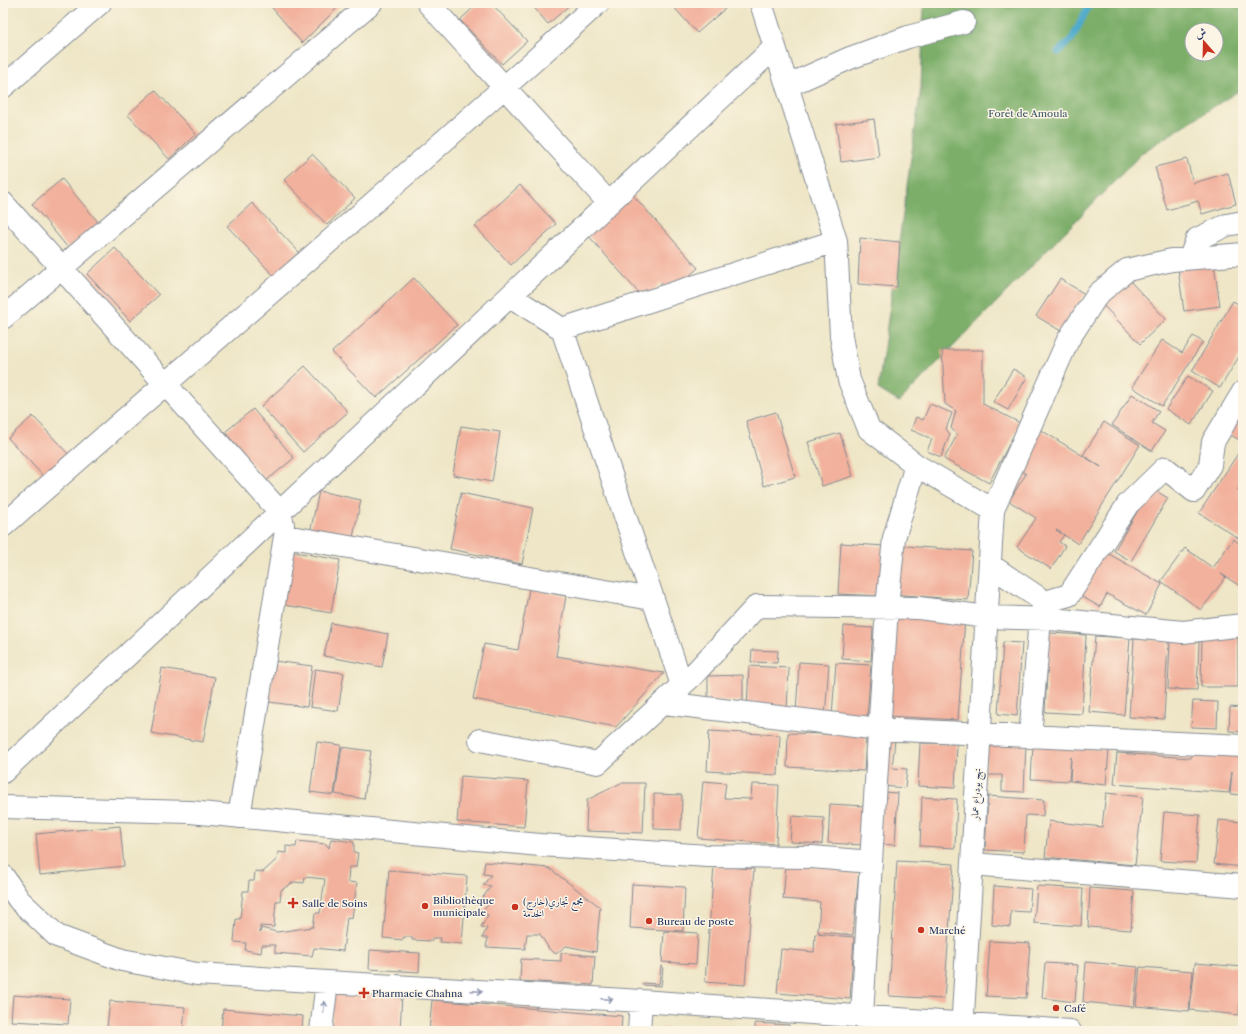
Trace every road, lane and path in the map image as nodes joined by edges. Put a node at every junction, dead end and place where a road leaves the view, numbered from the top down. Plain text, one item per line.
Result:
1 (100, 3) edge
2 (371, 3) edge
3 (428, 3) edge
4 (598, 3) edge
5 (761, 3) edge
6 (964, 22) dead end
7 (775, 47) junction
8 (787, 86) junction
9 (3, 87) edge
10 (505, 88) junction
11 (3, 203) edge
12 (609, 203) junction
13 (1243, 222) edge
14 (836, 241) junction
15 (1243, 254) edge
16 (1190, 258) junction
17 (61, 267) junction
18 (510, 296) junction
19 (3, 318) edge
20 (562, 329) junction
21 (164, 383) junction
22 (1243, 392) edge
23 (916, 465) junction
24 (993, 510) junction
25 (280, 512) junction
26 (3, 526) edge
27 (285, 536) junction
28 (990, 565) junction
29 (652, 598) junction
30 (887, 607) junction
31 (1043, 611) junction
32 (987, 617) junction
33 (1243, 625) edge
34 (682, 685) junction
35 (664, 702) junction
36 (879, 729) junction
37 (980, 735) junction
38 (1030, 737) junction
39 (480, 740) dead end
40 (1243, 746) edge
41 (3, 772) edge
42 (3, 807) edge
43 (239, 817) junction
44 (871, 862) junction
45 (972, 864) junction
46 (3, 876) edge
47 (1243, 886) edge
48 (326, 982) junction
49 (641, 1001) junction
50 (862, 1016) junction
51 (962, 1027) edge
52 (321, 1031) edge
53 (639, 1031) edge
54 (1070, 1031) edge

1 - 9 street
2 - 17 street
3 - 10 street
4 - 10 street
5 - 7 street
6 - 8 street
7 - 8 street
7 - 12 street
8 - 14 street
10 - 12 street
10 - 21 street
11 - 17 street
12 - 18 street
13 - 16 street
14 - 20 street
14 - 23 street
15 - 16 street
16 - 24 street
17 - 19 street
17 - 21 street
18 - 20 street
18 - 25 street
20 - 29 street
21 - 25 street
21 - 26 street
22 - 31 street
23 - 24 street
23 - 30 street
24 - 28 street, نهج بودراع عمار
25 - 27 street
25 - 41 street
27 - 29 street
27 - 43 street
28 - 31 street
28 - 32 street, نهج بودراع عمار
29 - 34 street
30 - 32 street
30 - 34 street
30 - 36 street
31 - 32 street
31 - 33 street
31 - 38 street
32 - 37 street, نهج بودراع عمار
34 - 35 street
35 - 36 street
35 - 39 street
36 - 37 street
36 - 44 street
37 - 38 street
37 - 45 street, نهج بودراع عمار
38 - 40 street
42 - 43 street
43 - 44 street
44 - 50 street
45 - 47 street
45 - 51 street, نهج بودراع عمار
46 - 48 street
48 -> 49 street
52 -> 48 street
49 - 50 street
49 - 53 street
50 - 51 street
51 - 54 street

